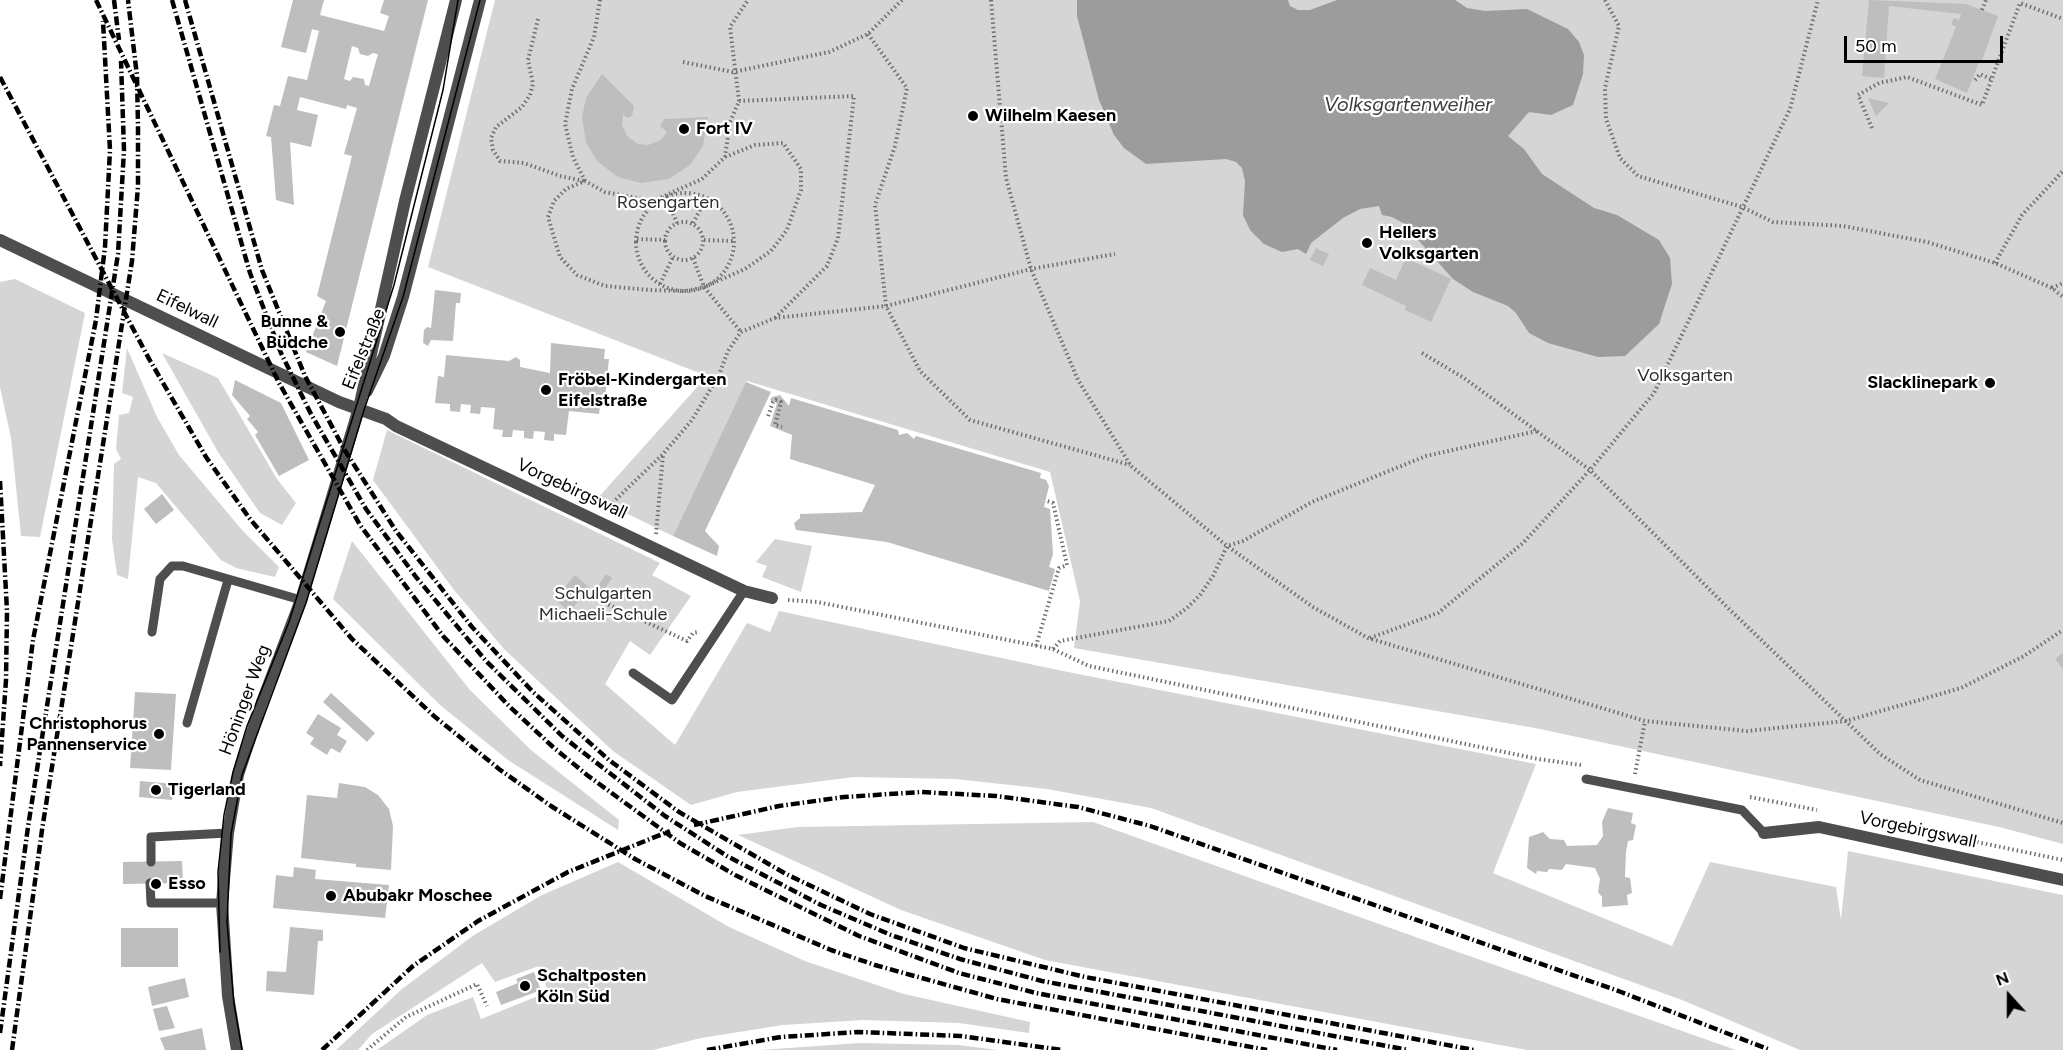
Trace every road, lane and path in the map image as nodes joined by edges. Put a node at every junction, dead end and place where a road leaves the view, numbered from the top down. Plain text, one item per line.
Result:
1 (456, 0) edge
2 (480, 0) edge
3 (600, 0) edge
4 (748, 0) edge
5 (902, 0) edge
6 (991, 0) edge
7 (1605, 0) edge
8 (1818, 0) edge
9 (1986, 0) edge
10 (1982, 10) dead end
11 (538, 19) dead end
12 (2063, 19) edge
13 (868, 34) junction
14 (683, 62) dead end
15 (734, 72) junction
16 (1975, 80) dead end
17 (1991, 80) junction
18 (739, 101) junction
19 (1872, 128) dead end
20 (725, 157) junction
21 (2063, 171) edge
22 (585, 181) junction
23 (666, 197) junction
24 (706, 199) junction
25 (1742, 207) junction
26 (677, 223) junction
27 (693, 223) junction
28 (637, 239) junction
29 (0, 240) edge
30 (665, 240) junction
31 (704, 240) junction
32 (734, 241) junction
33 (1115, 254) dead end
34 (673, 257) junction
35 (693, 258) junction
36 (1995, 263) junction
37 (1031, 269) junction
38 (2063, 283) edge
39 (660, 284) junction
40 (704, 287) junction
41 (2052, 288) junction
42 (687, 291) junction
43 (2063, 297) edge
44 (886, 306) junction
45 (775, 318) junction
46 (741, 332) junction
47 (1422, 353) dead end
48 (359, 408) junction
49 (768, 416) dead end
50 (782, 428) dead end
51 (1537, 431) junction
52 (663, 454) junction
53 (1131, 466) junction
54 (1590, 470) junction
55 (1047, 501) dead end
56 (595, 519) junction
57 (1227, 546) junction
58 (655, 549) junction
59 (228, 580) junction
60 (744, 591) junction
61 (592, 597) dead end
62 (772, 598) joint
63 (301, 600) junction
64 (717, 629) junction
65 (2063, 630) edge
66 (152, 632) dead end
67 (1368, 638) junction
68 (1036, 646) junction
69 (1053, 649) junction
70 (633, 673) dead end
71 (1645, 721) junction
72 (1846, 721) junction
73 (187, 723) dead end
74 (1584, 766) dead end
75 (1625, 772) dead end
76 (1635, 774) junction
77 (1647, 776) dead end
78 (1586, 779) dead end
79 (1739, 795) dead end
80 (1820, 811) dead end
81 (2063, 823) edge
82 (228, 833) junction
83 (1764, 833) joint
84 (1971, 841) dead end
85 (2063, 860) edge
86 (151, 862) dead end
87 (2063, 880) edge
88 (150, 883) dead end
89 (222, 903) junction
90 (487, 1006) dead end
91 (237, 1050) edge
92 (367, 1050) edge

1 - 48 street, Eifelstraße
2 - 48 street, Eifelstraße
3 - 22 path
4 - 15 path
5 - 13 path
6 - 37 path
7 - 25 path
8 - 25 path
9 - 10 path
11 - 22 path
12 - 17 path
13 - 15 path
13 - 44 path
14 - 15 path
15 - 18 path
16 - 17 path
17 - 19 path
18 - 20 path
18 - 45 path
20 - 23 path
20 - 40 path
21 - 36 path
22 - 23 path
22 - 42 path
23 - 24 path
23 - 26 path
23 - 28 path
24 - 27 path
24 - 32 path
25 - 36 path
25 - 54 path
26 - 27 path
26 - 30 path
27 - 31 path
28 - 30 path
28 - 39 path
29 - 48 street, Eifelwall
30 - 34 path
31 - 32 path
31 - 35 path
32 - 40 path
33 - 37 path
34 - 35 path
34 - 39 path
35 - 40 path
36 - 41 path
37 - 44 path
37 - 53 path
38 - 41 path
39 - 42 path
40 - 42 path
40 - 46 path
41 - 43 path
44 - 45 path
44 - 53 path
45 - 46 path
46 - 52 path
47 - 51 path
48 - 56 street, Vorgebirgswall
48 - 63 street, Höninger Weg
49 - 50 path
51 - 54 path
51 - 57 path
52 - 56 path
52 - 58 path
53 - 57 path
54 - 67 path
54 - 72 path
55 - 68 path
56 - 58 street, Vorgebirgswall
57 - 67 path
57 - 69 path
58 - 60 street, Vorgebirgswall
59 - 63 lane
59 - 66 lane
59 - 73 lane
60 - 62 street, Vorgebirgswall
60 - 64 lane
61 - 64 path
62 - 68 path
63 - 82 street, Höninger Weg
64 - 70 lane
65 - 72 path
67 - 71 path
68 - 69 path
69 - 74 path
71 - 72 path
71 - 76 path
72 - 81 path
75 - 76 path
76 - 77 path
78 - 83 lane
79 - 80 path
82 - 86 lane
82 - 89 street, Höninger Weg
83 - 87 street, Vorgebirgswall
84 - 85 path
88 - 89 lane
89 - 91 street, Höninger Weg
90 - 92 path

